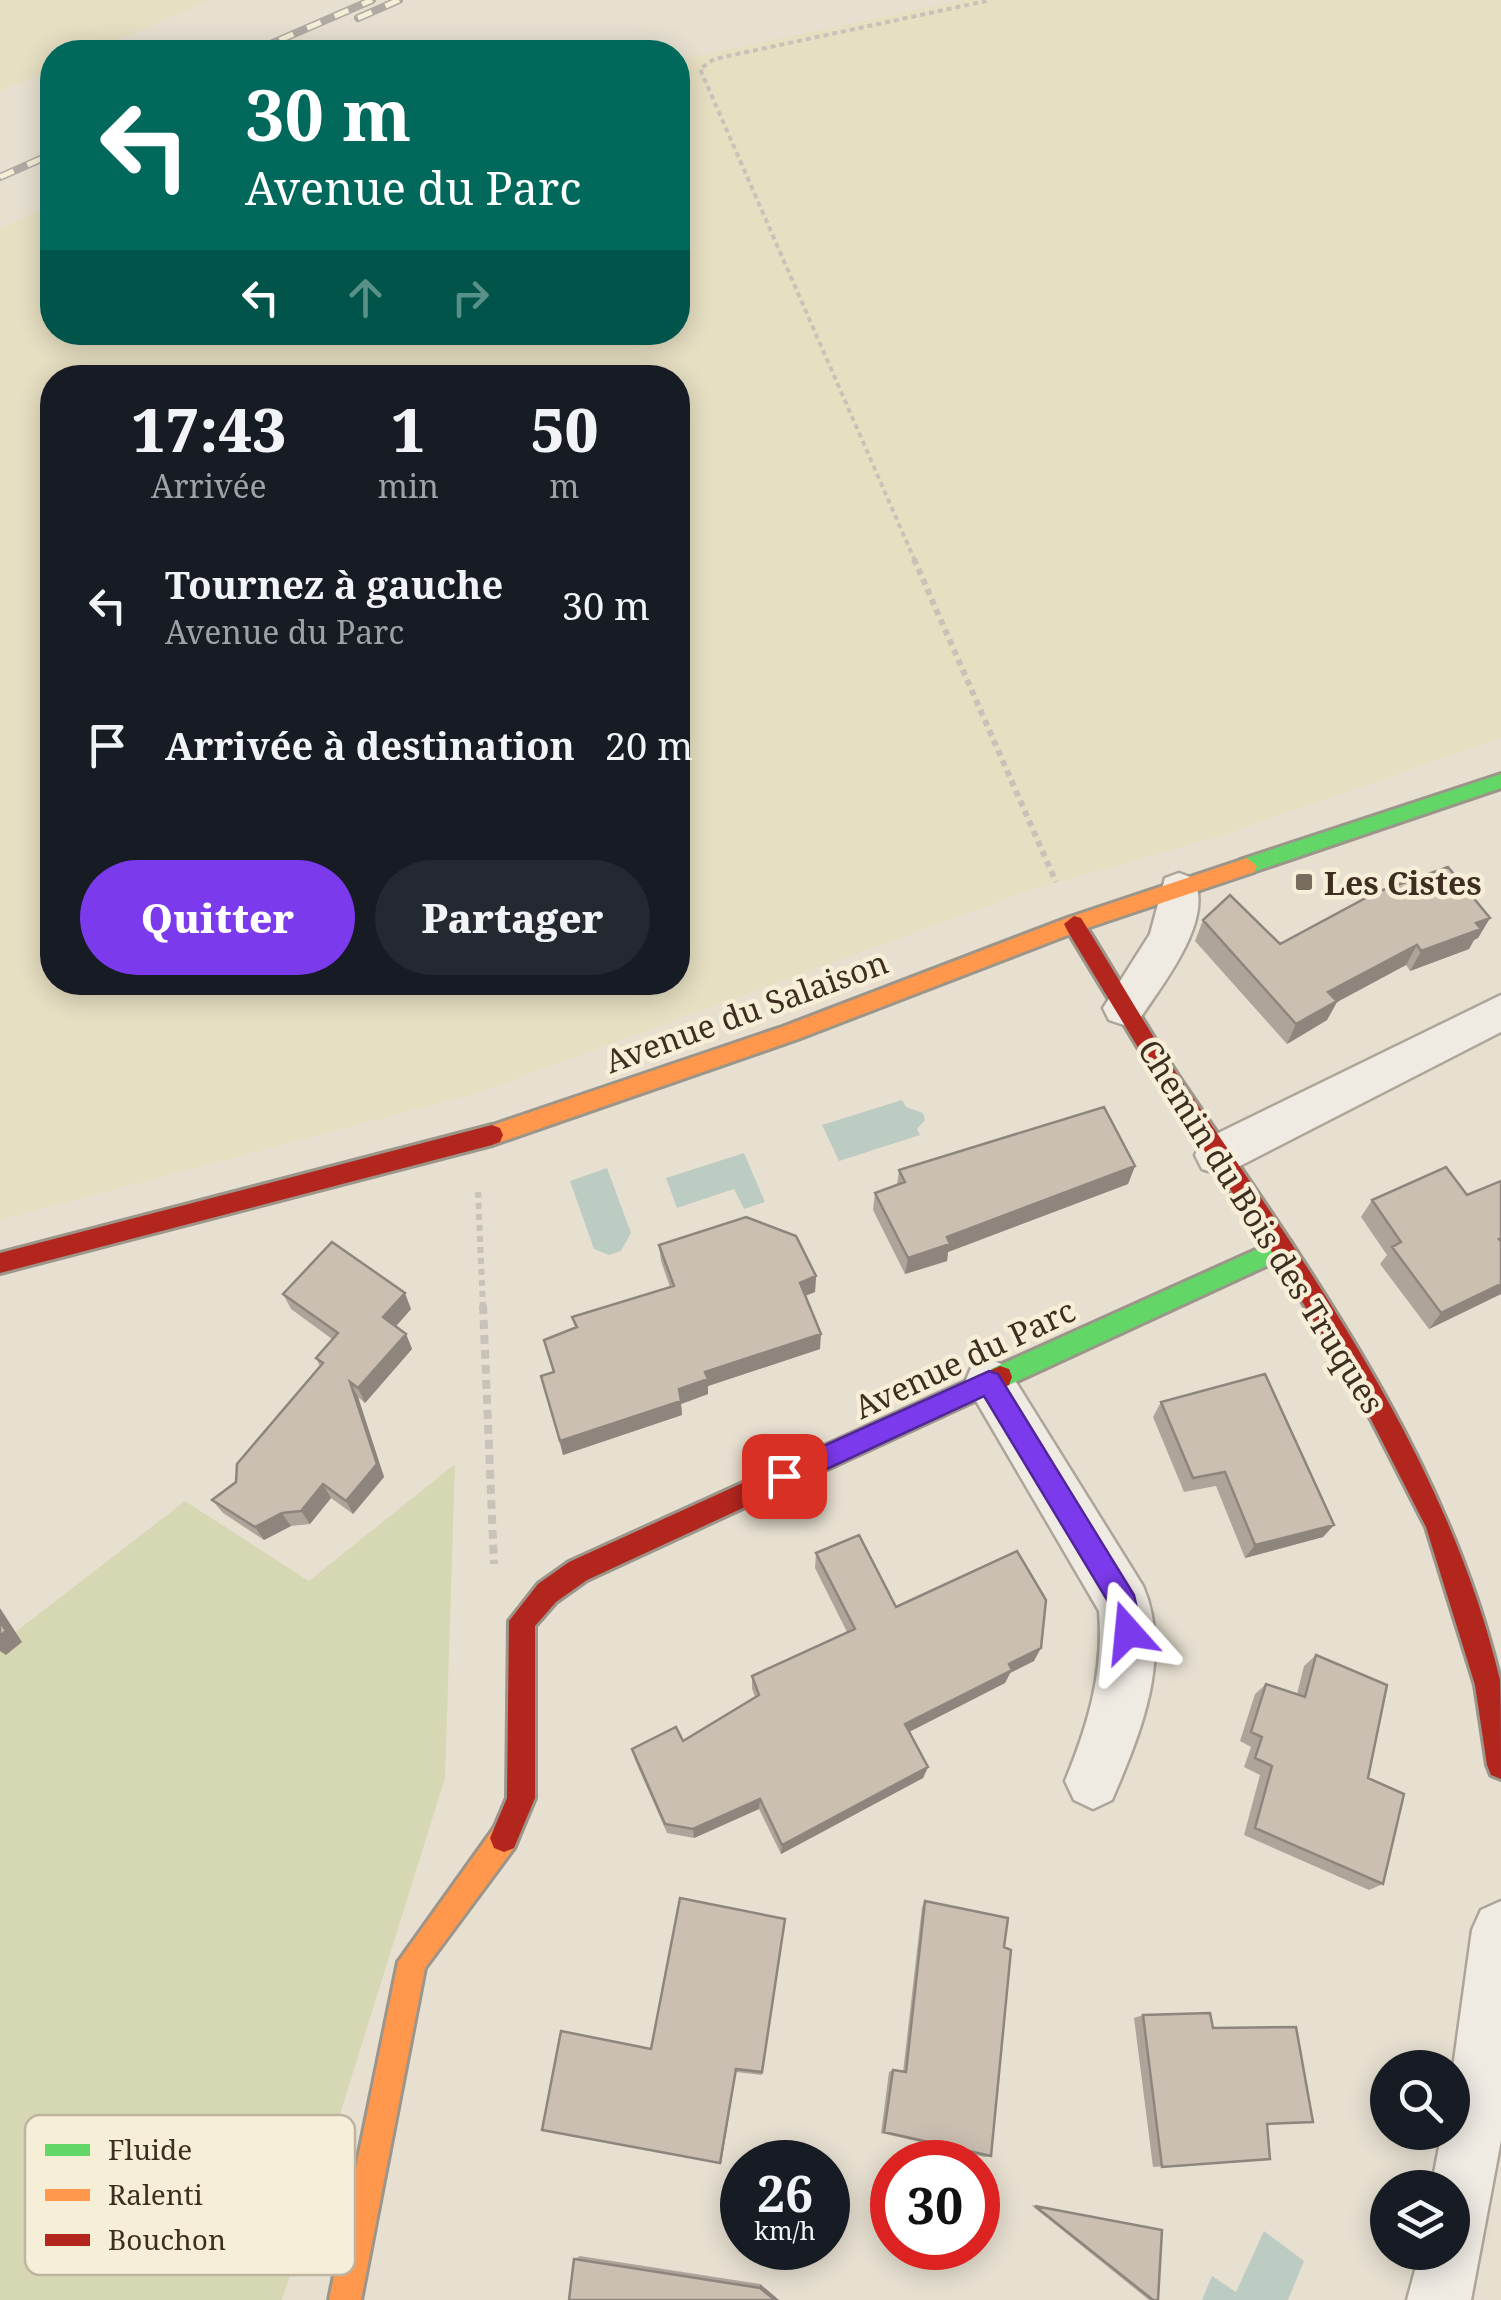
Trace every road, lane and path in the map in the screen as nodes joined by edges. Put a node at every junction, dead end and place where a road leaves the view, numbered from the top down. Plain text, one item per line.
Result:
1 (991, 0) edge
2 (1501, 781) edge
3 (1179, 889) junction
4 (1074, 924) junction
5 (1124, 1008) junction
6 (1501, 1012) edge
7 (476, 1141) junction
8 (1218, 1156) junction
9 (1282, 1248) junction
10 (0, 1263) edge
11 (989, 1382) junction
12 (522, 1621) junction
13 (1501, 1765) edge
14 (1094, 1782) dead end
15 (1501, 1930) edge
16 (1465, 2170) edge
17 (355, 2250) edge
18 (1446, 2270) edge
19 (350, 2275) edge
20 (345, 2300) edge
21 (1438, 2300) edge

1 - 4 path
2 - 3 street, Avenue du Salaison
3 - 4 street, Avenue du Salaison
3 - 5 street
4 - 5 street, Chemin du Bois des Truques
4 - 7 street, Avenue du Salaison
5 - 8 street, Chemin du Bois des Truques
6 - 8 street
7 - 10 street, Avenue du Salaison
7 - 12 path
8 - 9 street, Chemin du Bois des Truques
9 - 11 street, Avenue du Parc
9 - 13 street, Chemin du Bois des Truques
11 - 12 street, Avenue du Parc
11 - 14 street
12 - 17 street
15 - 16 street
18 - 21 street
19 - 20 street

